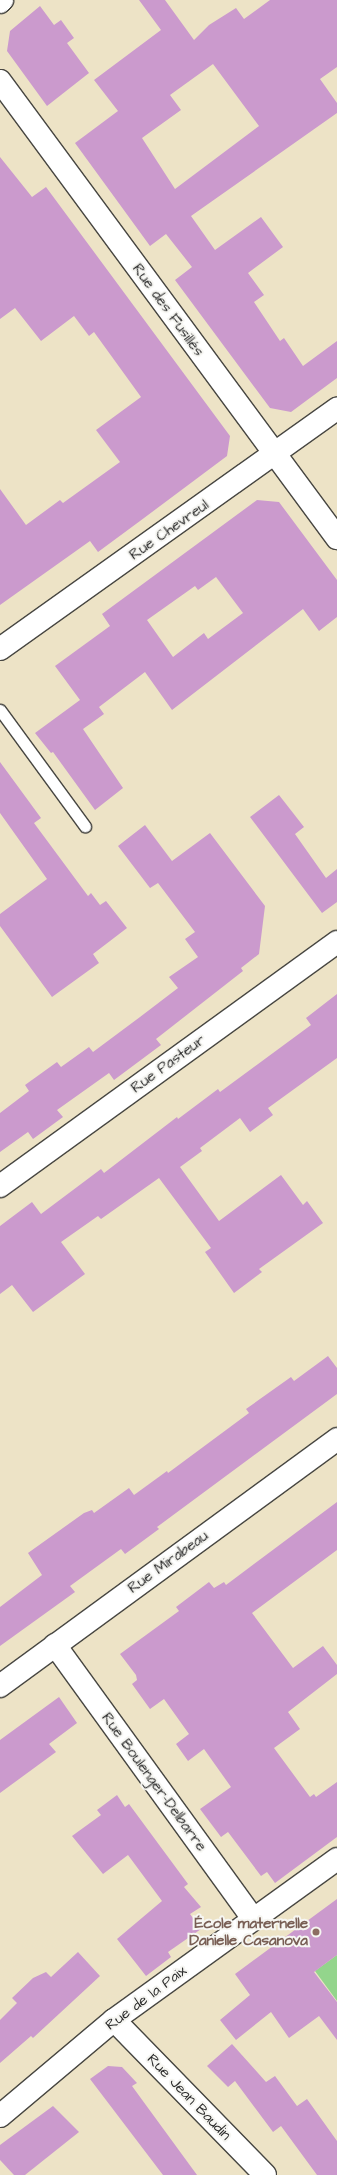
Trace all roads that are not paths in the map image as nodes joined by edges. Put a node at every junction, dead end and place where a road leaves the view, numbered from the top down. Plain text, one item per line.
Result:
1 (0, 82) edge
2 (337, 409) edge
3 (275, 455) junction
4 (337, 538) edge
5 (0, 649) edge
6 (0, 710) edge
7 (86, 826) dead end
8 (337, 942) edge
9 (0, 1186) edge
10 (337, 1439) edge
11 (55, 1645) junction
12 (0, 1686) edge
13 (337, 1859) edge
14 (253, 1919) junction
15 (114, 2020) junction
16 (0, 2116) edge
17 (265, 2175) edge

1 - 3 street, Rue des Fusillés
2 - 3 street, Rue Chevreul
3 - 4 street, Rue des Fusillés
3 - 5 street, Rue Chevreul
6 - 7 lane
8 - 9 street, Rue Pasteur
10 - 11 street, Rue Mirabeau
11 - 12 street, Rue Mirabeau
11 - 14 street, Rue Boulenger-Delbarre
13 - 14 street, Rue de la Paix
14 - 15 street, Rue de la Paix
15 - 16 street, Rue de la Paix
15 - 17 street, Rue Jean Baudin

